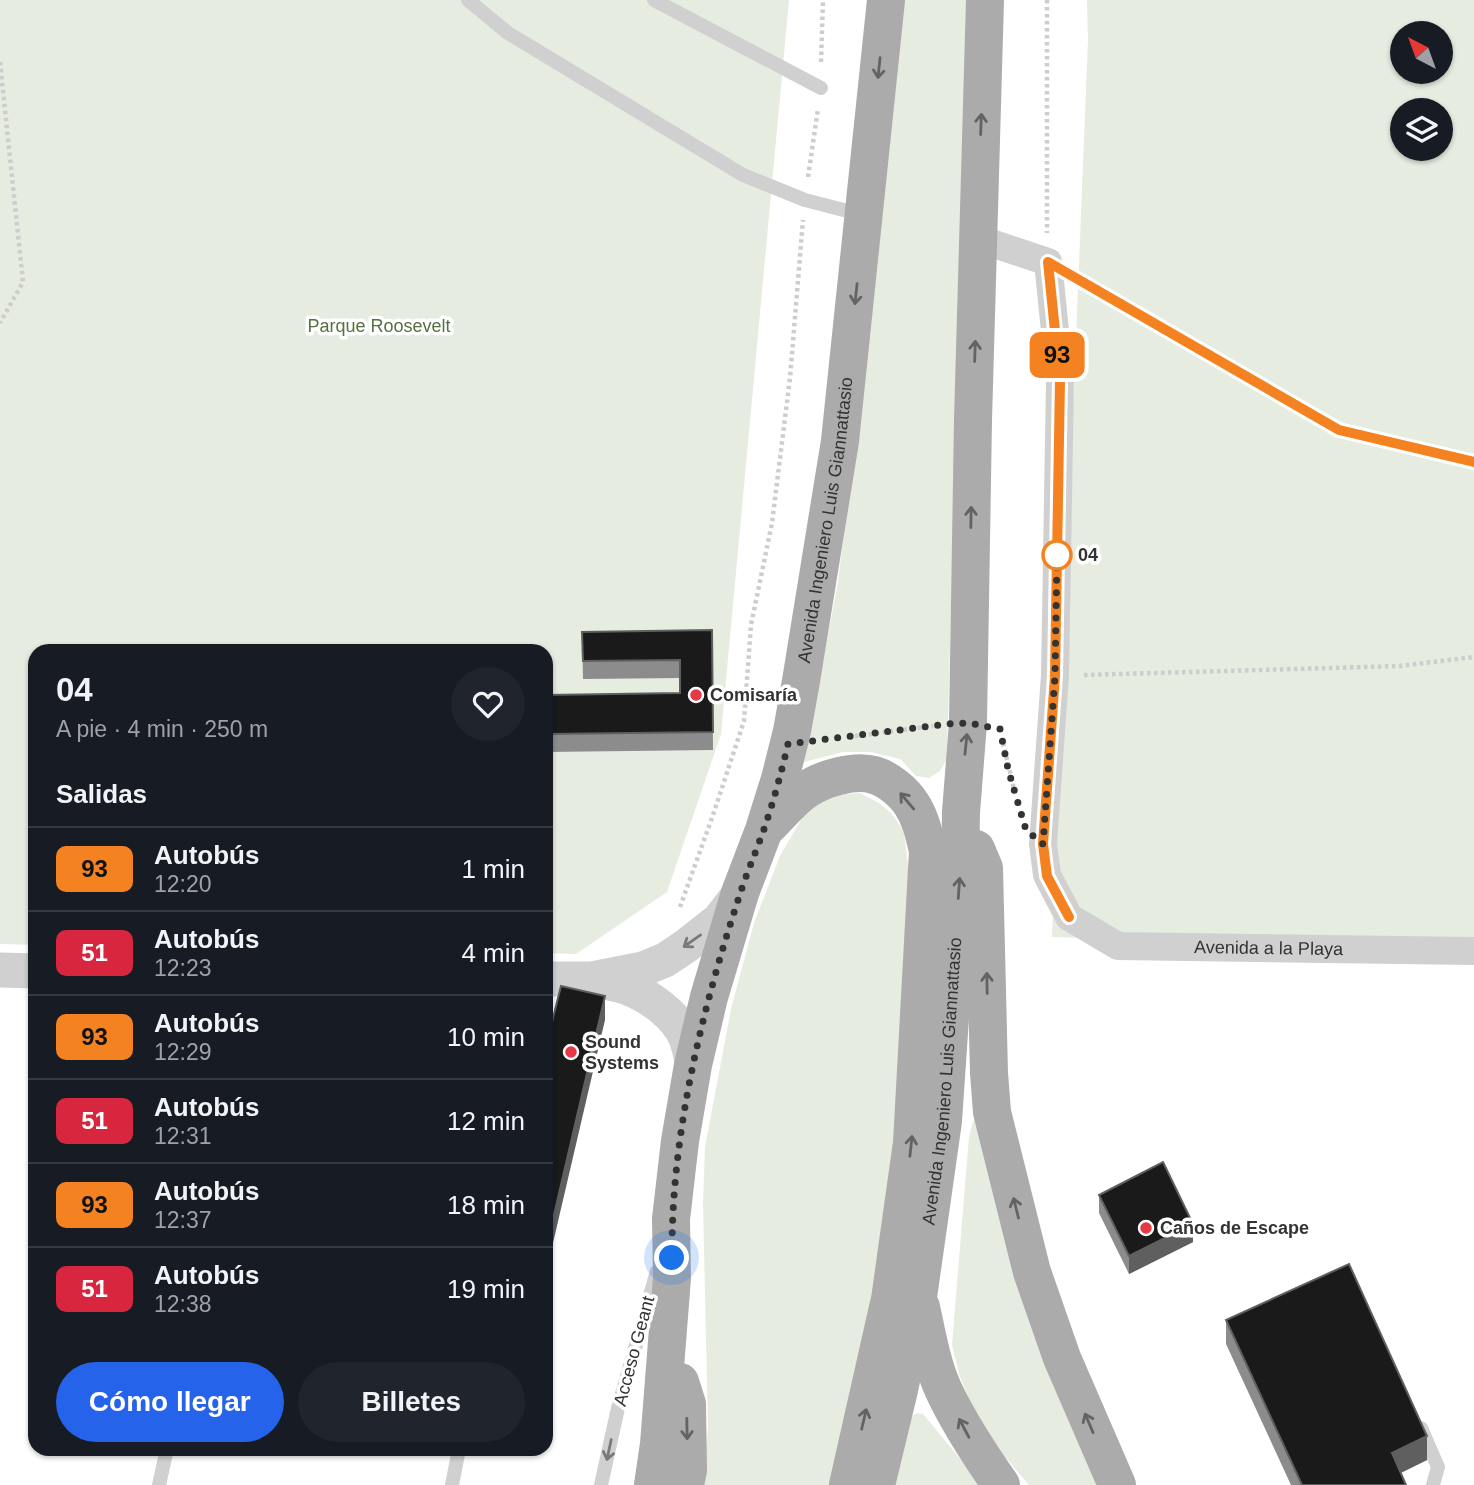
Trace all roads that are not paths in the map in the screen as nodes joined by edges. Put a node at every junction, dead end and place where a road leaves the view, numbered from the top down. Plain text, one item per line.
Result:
1 (468, 0) edge
2 (654, 0) edge
3 (886, 0) edge
4 (985, 0) edge
5 (821, 88) road end
6 (864, 215) junction
7 (979, 239) junction
8 (1048, 262) junction
9 (1474, 462) edge
10 (961, 812) junction
11 (764, 830) junction
12 (740, 893) junction
13 (1474, 951) edge
14 (0, 970) edge
15 (28, 971) edge
16 (553, 979) edge
17 (592, 979) junction
18 (693, 1065) junction
19 (903, 1206) junction
20 (671, 1219) junction
21 (918, 1297) junction
22 (667, 1339) junction
23 (1416, 1418) edge
24 (165, 1456) edge
25 (458, 1456) edge
26 (159, 1485) edge
27 (452, 1485) edge
28 (601, 1485) edge
29 (653, 1485) edge
30 (685, 1485) edge
31 (848, 1485) edge
32 (876, 1485) edge
33 (1001, 1485) edge
34 (1117, 1485) edge
35 (1433, 1485) edge

1 - 6 lane
2 - 5 lane
3 -> 6 main road, Avenida Ingeniero Luis Giannattasio
7 -> 4 main road, Avenida Ingeniero Luis Giannattasio
6 -> 11 main road, Avenida Ingeniero Luis Giannattasio
7 - 8 street
10 -> 7 main road, Avenida Ingeniero Luis Giannattasio
8 - 9 lane
8 - 13 street, Avenida a la Playa
21 -> 10 main road, Avenida Ingeniero Luis Giannattasio
34 -> 10 main road
11 - 12 main road, Avenida Ingeniero Luis Giannattasio
19 -> 11 main road
12 -> 17 street
12 - 18 main road, Avenida Ingeniero Luis Giannattasio
14 - 15 street
16 - 17 street
17 - 18 street
18 - 20 main road, Avenida Ingeniero Luis Giannattasio
19 - 21 main road
31 -> 19 main road
20 - 22 main road, Avenida Ingeniero Luis Giannattasio
20 -> 28 lane, Acceso Geant
21 - 32 main road, Avenida Ingeniero Luis Giannattasio
33 -> 21 main road
22 - 29 main road, Avenida Ingeniero Luis Giannattasio
22 -> 30 main road
23 - 35 lane
24 - 26 lane
25 - 27 lane

